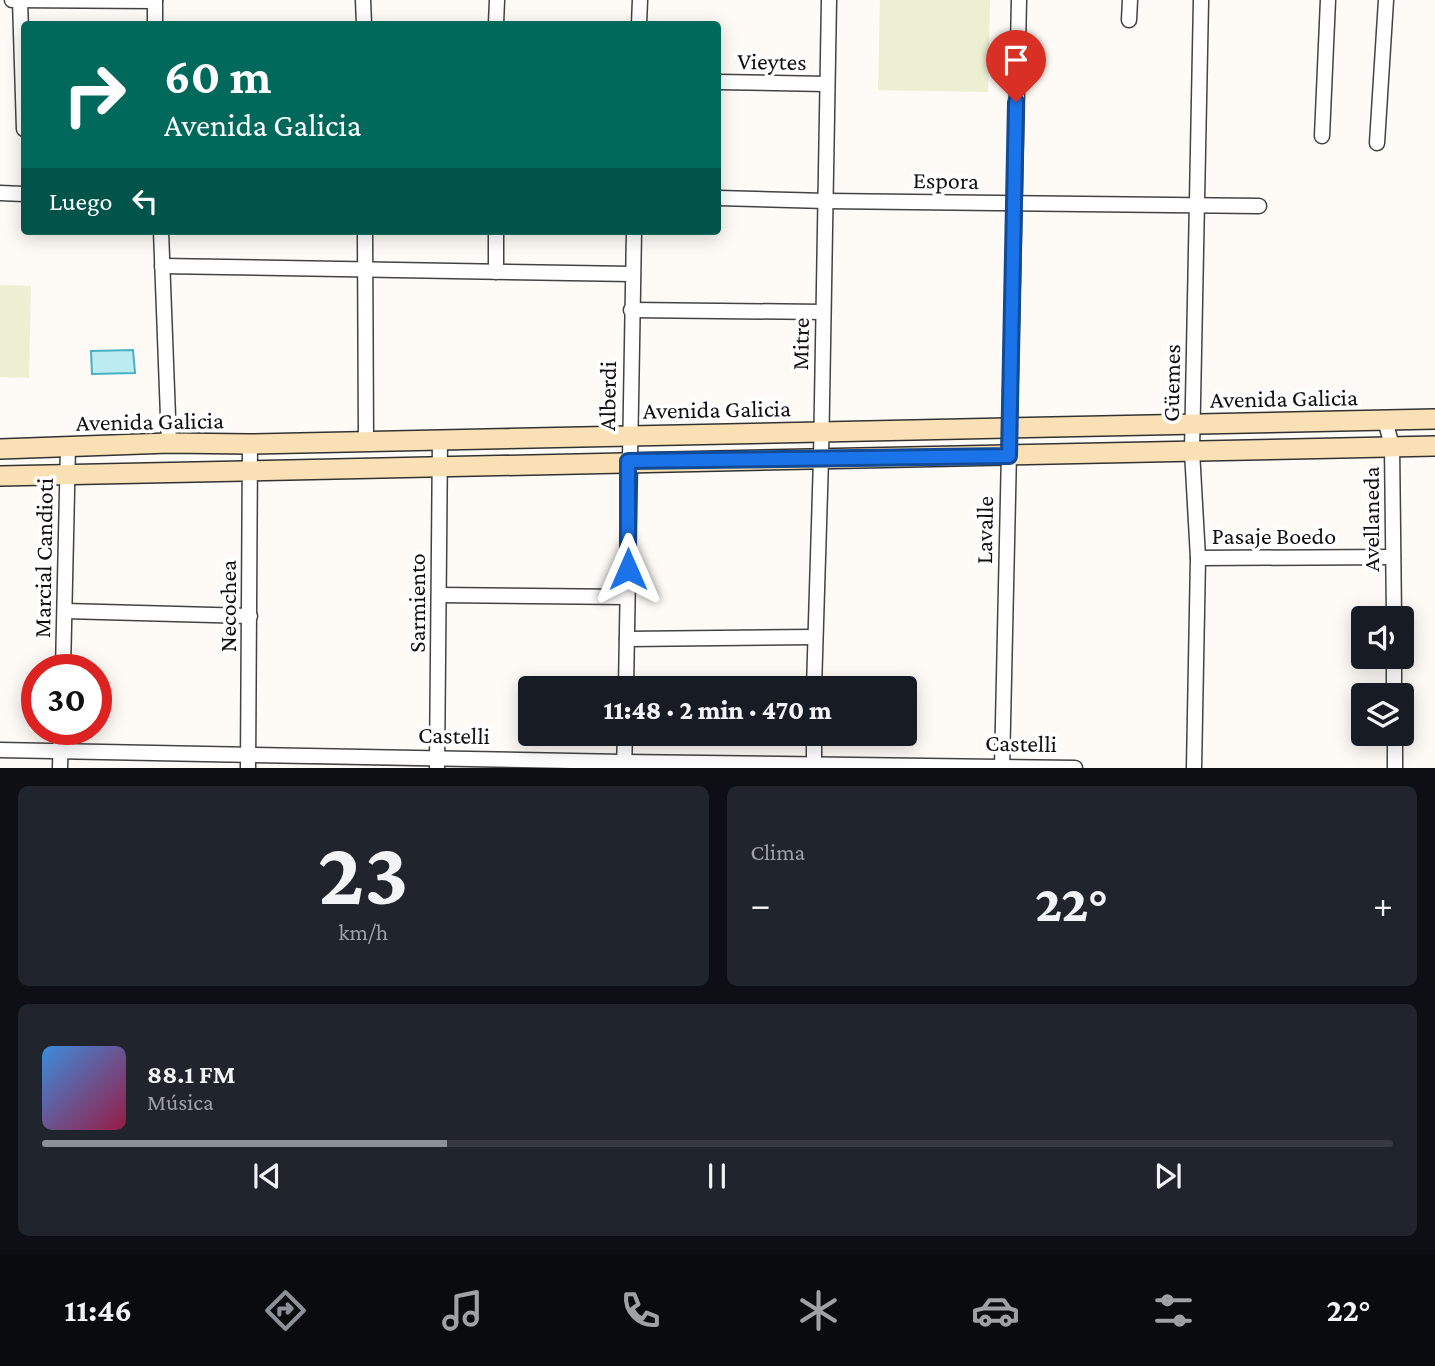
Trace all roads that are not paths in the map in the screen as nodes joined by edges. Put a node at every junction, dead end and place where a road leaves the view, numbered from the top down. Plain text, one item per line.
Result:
1 (12, 0) edge
2 (20, 0) edge
3 (155, 0) edge
4 (363, 0) edge
5 (496, 0) edge
6 (640, 0) edge
7 (829, 0) edge
8 (1018, 0) edge
9 (1130, 0) edge
10 (1201, 0) edge
11 (1328, 0) edge
12 (1386, 0) edge
13 (1129, 20) dead end
14 (155, 21) edge
15 (363, 21) edge
16 (496, 21) edge
17 (639, 21) edge
18 (21, 32) edge
19 (721, 82) edge
20 (826, 84) junction
21 (1322, 136) dead end
22 (1377, 143) dead end
23 (0, 193) edge
24 (21, 194) edge
25 (721, 198) edge
26 (826, 201) junction
27 (1014, 204) junction
28 (1198, 206) junction
29 (1259, 206) dead end
30 (162, 235) edge
31 (365, 235) edge
32 (496, 235) edge
33 (634, 235) edge
34 (162, 266) junction
35 (365, 269) junction
36 (496, 272) junction
37 (632, 274) junction
38 (631, 310) junction
39 (823, 312) junction
40 (1435, 419) edge
41 (1385, 420) junction
42 (1193, 424) junction
43 (1009, 427) junction
44 (821, 431) junction
45 (629, 435) junction
46 (440, 439) junction
47 (366, 440) junction
48 (169, 443) junction
49 (250, 444) junction
50 (1392, 446) junction
51 (1435, 446) edge
52 (68, 447) junction
53 (0, 449) edge
54 (1192, 451) junction
55 (1009, 456) junction
56 (821, 459) junction
57 (628, 461) junction
58 (439, 466) junction
59 (250, 471) junction
60 (0, 475) edge
61 (68, 475) junction
62 (1393, 557) junction
63 (1198, 558) junction
64 (439, 595) junction
65 (627, 597) junction
66 (1394, 606) edge
67 (65, 611) junction
68 (250, 616) junction
69 (814, 637) junction
70 (626, 639) junction
71 (64, 654) edge
72 (626, 676) edge
73 (814, 676) edge
74 (60, 745) edge
75 (625, 746) edge
76 (814, 746) edge
77 (1395, 746) edge
78 (0, 750) edge
79 (60, 751) junction
80 (249, 761) edge
81 (437, 762) edge
82 (624, 765) edge
83 (814, 765) edge
84 (1002, 766) edge
85 (60, 768) edge
86 (1075, 768) edge
87 (1194, 768) edge
88 (1395, 768) edge

1 - 2 street
2 - 3 street
2 - 18 street
3 - 14 street
4 - 15 street
5 - 16 street
6 - 17 street
7 - 20 street, Mitre
8 - 27 street, Lavalle
9 - 13 street
10 - 28 street, Güemes
11 - 21 street
12 - 22 street
19 - 20 street, Vieytes
20 - 26 street, Mitre
23 - 24 street
25 - 26 street, Espora
26 - 27 street, Espora
26 - 39 street, Mitre
27 - 28 street, Espora
27 - 43 street, Lavalle
28 - 29 street, Espora
28 - 42 street, Güemes
30 - 34 street
31 - 35 street
32 - 36 street
33 - 37 street, Alberdi
34 - 35 street
34 - 48 street
35 - 36 street
35 - 47 street
36 - 37 street
37 - 38 street, Alberdi
38 - 39 street
38 - 45 street, Alberdi
39 - 44 street, Mitre
40 - 41 main road, Avenida Galicia
41 - 42 main road, Avenida Galicia
41 - 50 street, Avellaneda
42 - 43 main road, Avenida Galicia
42 - 54 street, Güemes
43 - 44 main road, Avenida Galicia
43 - 55 street, Lavalle
44 - 45 main road, Avenida Galicia
44 - 56 street, Mitre
45 - 46 main road, Avenida Galicia
45 - 57 street, Alberdi
46 - 47 main road, Avenida Galicia
46 - 58 street, Sarmiento
47 - 49 main road, Avenida Galicia
48 - 49 main road, Avenida Galicia
48 - 52 main road, Avenida Galicia
49 - 59 street, Necochea
50 - 51 main road, Avenida Galicia
50 - 54 main road, Avenida Galicia
50 - 62 street, Avellaneda
52 - 53 main road, Avenida Galicia
52 - 61 street, Marcial Candioti
54 - 55 main road, Avenida Galicia
54 - 63 street, Güemes
55 - 56 main road, Avenida Galicia
55 - 84 street, Lavalle
56 - 57 main road, Avenida Galicia
56 - 69 street, Mitre
57 - 58 main road, Avenida Galicia
57 - 65 street, Alberdi
58 - 59 main road, Avenida Galicia
58 - 64 street, Sarmiento
59 - 61 main road, Avenida Galicia
59 - 68 street, Necochea
60 - 61 main road, Avenida Galicia
61 - 67 street, Marcial Candioti
62 - 63 street, Pasaje Boedo
62 - 66 street, Avellaneda
63 - 87 street, Güemes
64 - 65 street
64 - 81 street, Sarmiento
65 - 70 street, Alberdi
67 - 68 street
67 - 71 street, Marcial Candioti
68 - 80 street, Necochea
69 - 70 street
69 - 73 street, Mitre
70 - 72 street, Alberdi
74 - 79 street
75 - 82 street
76 - 83 street
77 - 88 street
78 - 79 street, Castelli
79 - 80 street, Castelli
79 - 85 street
80 - 81 street, Castelli
81 - 82 street, Castelli
82 - 83 street, Castelli
83 - 84 street, Castelli
84 - 86 street, Castelli

